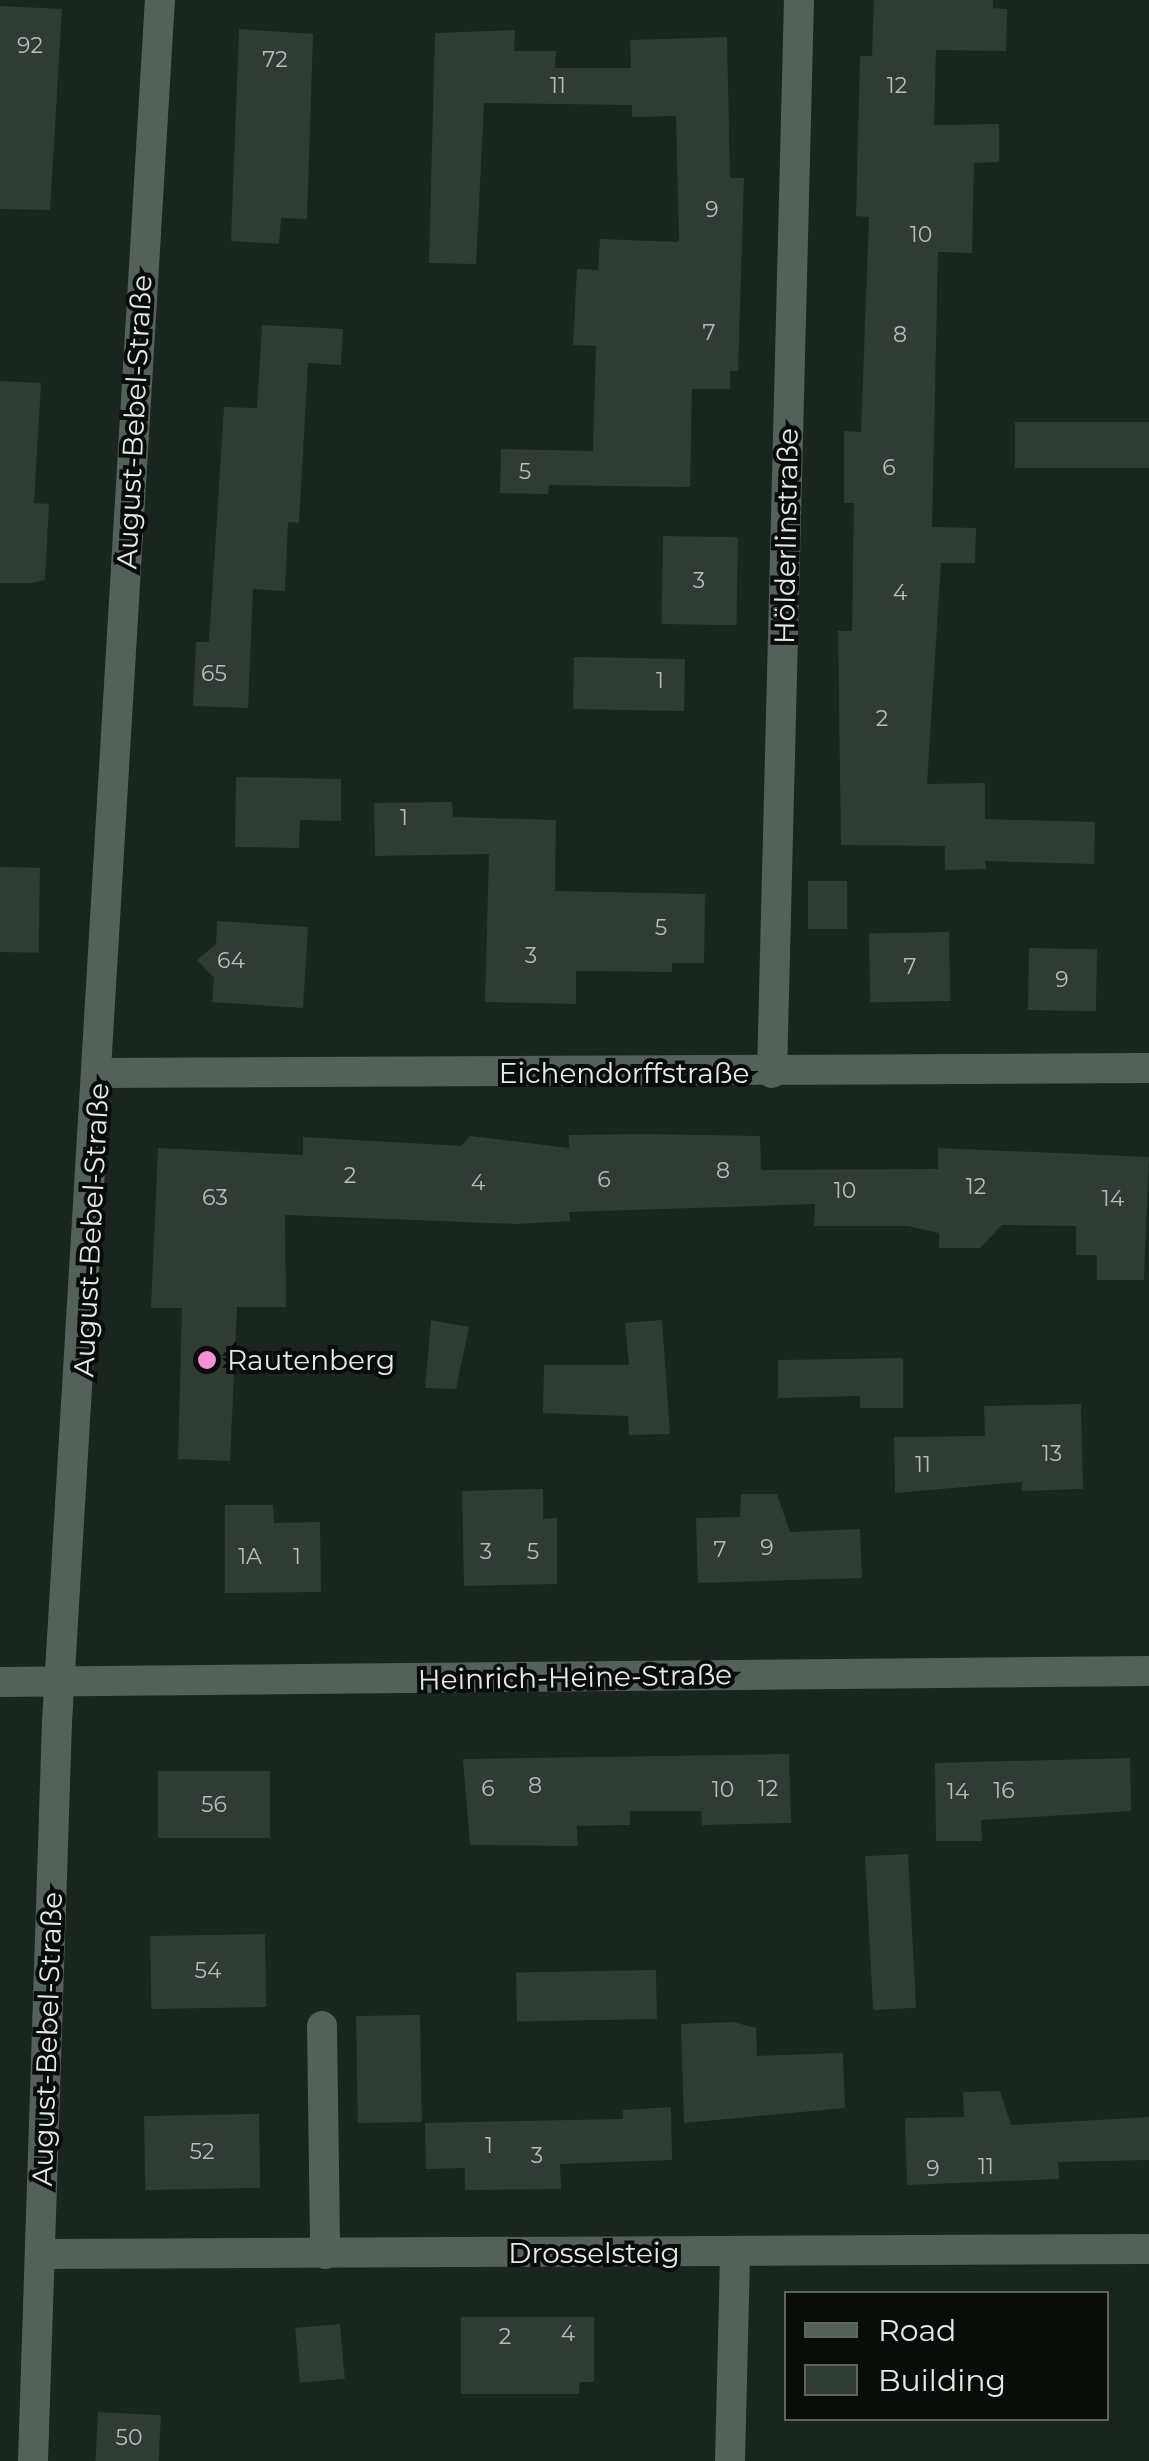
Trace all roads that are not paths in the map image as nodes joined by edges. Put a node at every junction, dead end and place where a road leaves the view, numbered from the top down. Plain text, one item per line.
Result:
1 (160, 0) edge
2 (799, 0) edge
3 (1149, 1068) edge
4 (100, 1073) junction
5 (772, 1073) junction
6 (1149, 1670) edge
7 (63, 1681) junction
8 (0, 1682) edge
9 (322, 2026) dead end
10 (1149, 2249) edge
11 (735, 2253) junction
12 (40, 2254) junction
13 (325, 2254) junction
14 (33, 2461) edge
15 (730, 2461) edge

1 - 4 street, August-Bebel-Straße
2 - 5 street, Hölderlinstraße
3 - 5 street, Eichendorffstraße
4 - 5 street, Eichendorffstraße
4 - 7 street, August-Bebel-Straße
6 - 7 street, Heinrich-Heine-Straße
7 - 8 street, Heinrich-Heine-Straße
7 - 12 street, August-Bebel-Straße
9 - 13 street
10 - 11 street, Drosselsteig
11 - 13 street, Drosselsteig
11 - 15 street
12 - 13 street, Drosselsteig
12 - 14 street, August-Bebel-Straße

